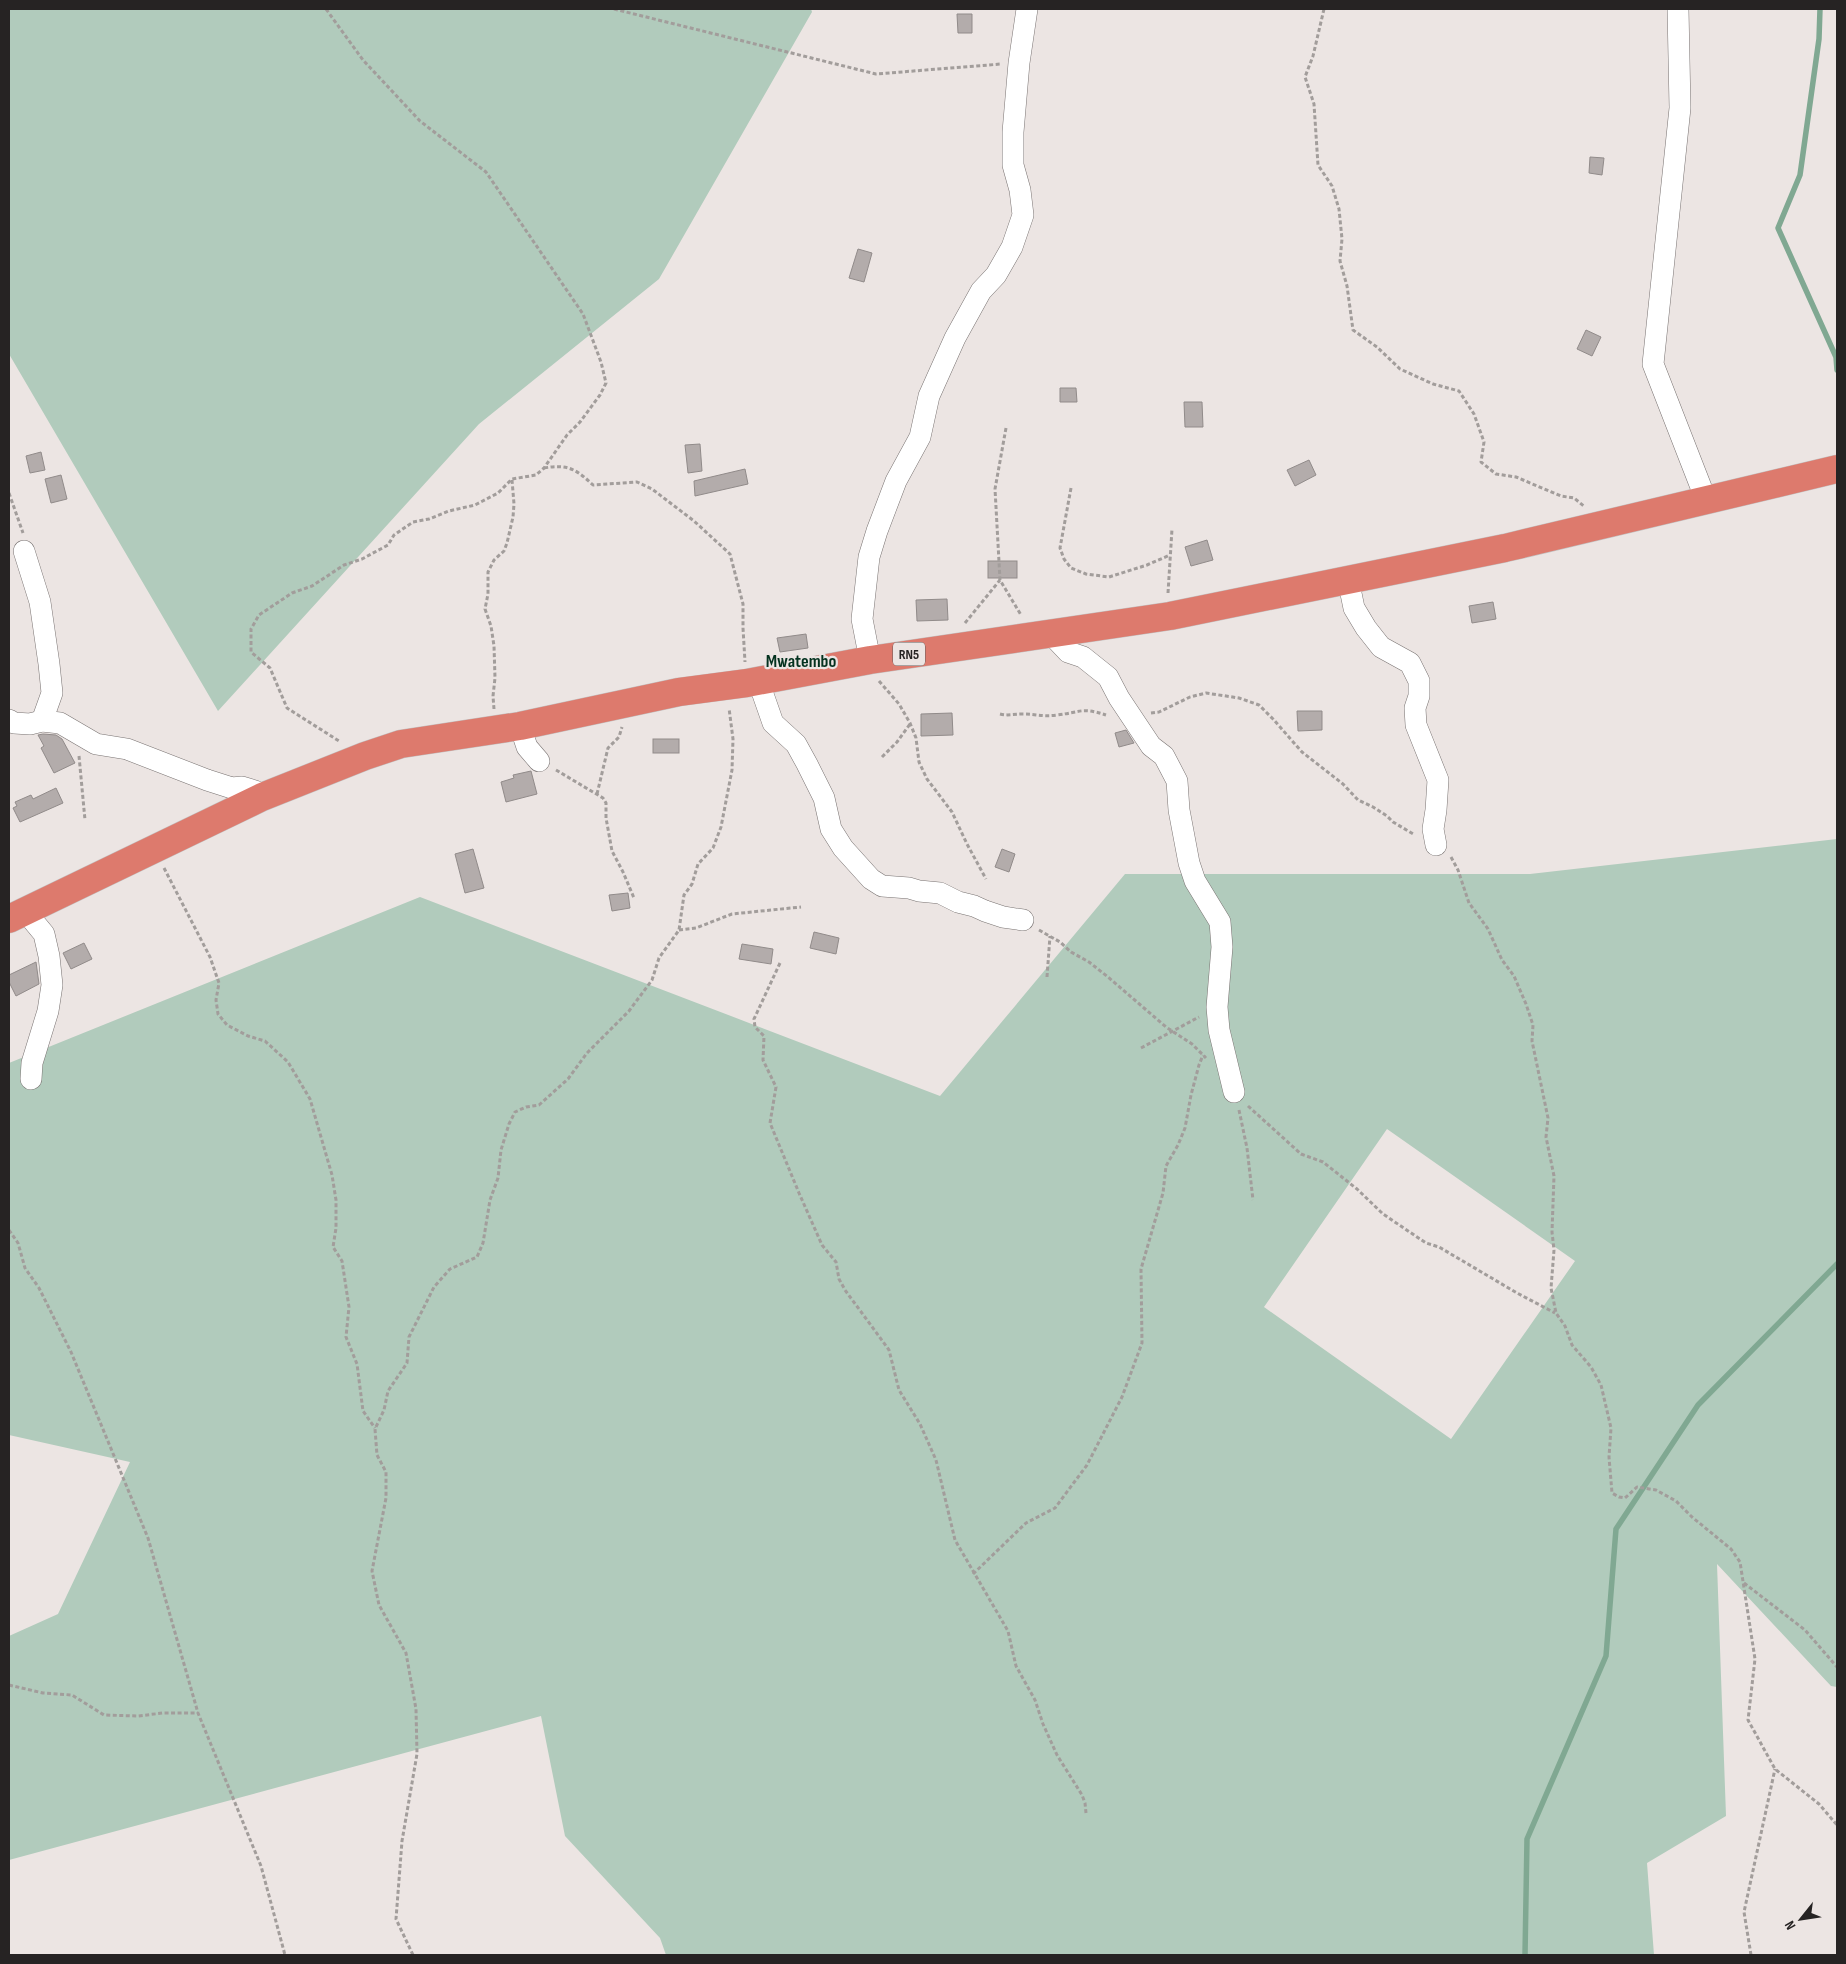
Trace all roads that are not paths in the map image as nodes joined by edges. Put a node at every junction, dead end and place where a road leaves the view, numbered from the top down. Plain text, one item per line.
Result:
1 (1027, 9) edge
2 (1678, 9) edge
3 (1837, 469) edge
4 (1706, 500) junction
5 (24, 551) road end
6 (1348, 579) junction
7 (1044, 635) junction
8 (870, 660) junction
9 (744, 683) junction
10 (9, 720) edge
11 (42, 721) junction
12 (510, 727) junction
13 (540, 761) road end
14 (262, 797) junction
15 (1436, 845) road end
16 (17, 915) edge
17 (1023, 920) road end
18 (32, 1079) dead end
19 (1234, 1092) road end

1 - 8 street
2 - 4 street
3 - 4 highway, RN5
4 - 6 highway, RN5
5 - 11 street
6 - 7 highway, RN5
6 - 15 street
7 - 8 highway, RN5
7 - 19 street
8 - 9 highway, RN5
9 - 12 highway, RN5
9 - 17 street
10 - 11 street
11 - 14 street
12 - 13 street
12 - 14 highway, RN5
14 - 16 highway, RN5
16 - 18 street

